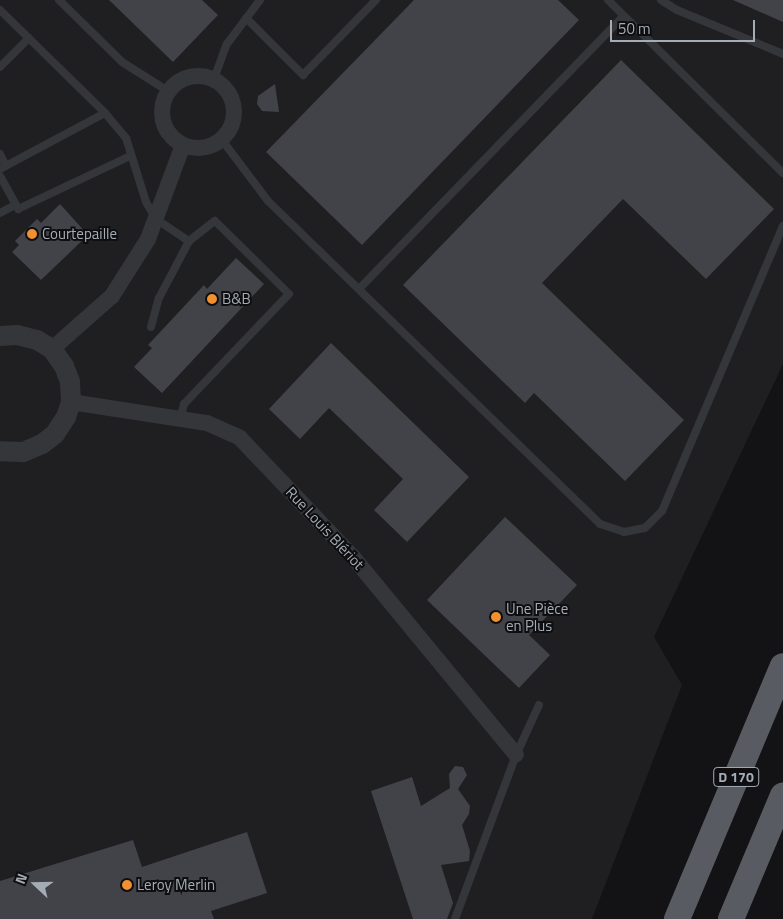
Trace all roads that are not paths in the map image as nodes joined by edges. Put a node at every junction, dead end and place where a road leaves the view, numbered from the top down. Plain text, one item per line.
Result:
1 (58, 0) edge
2 (260, 0) edge
3 (376, 0) edge
4 (608, 0) edge
5 (661, 0) edge
6 (0, 10) edge
7 (624, 16) junction
8 (246, 18) junction
9 (28, 38) junction
10 (783, 54) edge
11 (0, 67) edge
12 (214, 79) junction
13 (168, 91) junction
14 (105, 114) junction
15 (222, 140) junction
16 (183, 145) junction
17 (0, 154) edge
18 (130, 156) junction
19 (3, 167) edge
20 (783, 174) edge
21 (0, 176) edge
22 (16, 205) junction
23 (0, 213) edge
24 (156, 219) junction
25 (783, 226) edge
26 (189, 241) junction
27 (359, 289) junction
28 (151, 328) dead end
29 (2, 333) edge
30 (52, 350) junction
31 (71, 402) junction
32 (180, 419) junction
33 (0, 451) edge
34 (783, 666) edge
35 (539, 705) dead end
36 (516, 755) junction
37 (783, 795) edge
38 (455, 919) edge
39 (677, 919) edge
40 (731, 919) edge

1 - 13 lane
2 - 8 lane
3 - 8 lane
4 - 7 lane
5 - 10 lane
6 - 9 lane
7 - 20 lane
7 - 27 lane
8 - 12 lane
9 - 11 lane
9 - 14 lane
12 - 13 street
12 - 15 street
13 - 16 street
14 - 18 lane
14 - 19 lane
15 - 16 street
15 - 27 lane
16 - 24 street
17 - 19 lane
18 - 22 lane
18 - 24 lane
21 - 22 lane
22 - 23 lane
24 - 26 lane
24 - 30 street
25 - 27 lane
26 - 28 lane
26 - 32 lane
29 - 30 street
30 - 31 street
31 - 32 street, Rue Louis Blériot
31 - 33 street
32 - 36 street, Rue Louis Blériot
34 - 39 highway, D 170
35 - 36 lane
36 - 38 lane
37 - 40 highway

